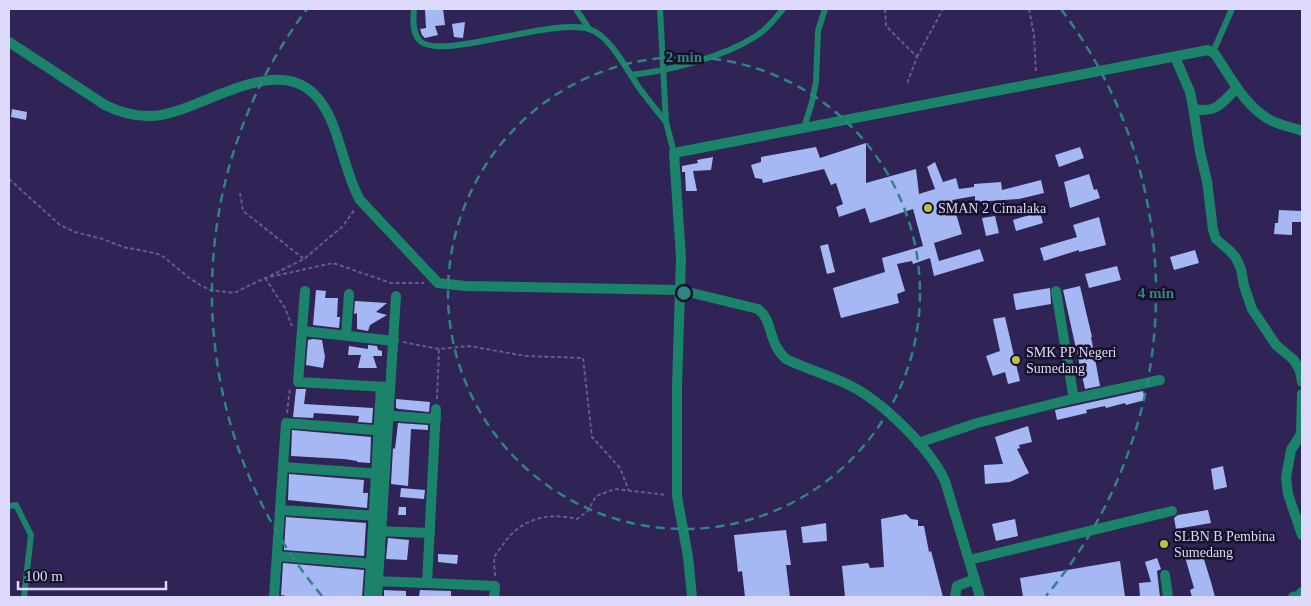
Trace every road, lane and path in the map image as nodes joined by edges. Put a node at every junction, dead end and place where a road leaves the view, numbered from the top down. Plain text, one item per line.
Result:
1 (414, 9) edge
2 (576, 9) edge
3 (660, 9) edge
4 (783, 9) edge
5 (825, 9) edge
6 (885, 9) edge
7 (943, 9) edge
8 (1029, 9) edge
9 (1232, 9) edge
10 (589, 29) junction
11 (9, 42) edge
12 (1213, 52) junction
13 (916, 57) junction
14 (1175, 58) junction
15 (663, 70) junction
16 (631, 75) junction
17 (907, 84) dead end
18 (1037, 84) junction
19 (1237, 88) junction
20 (1194, 109) junction
21 (666, 122) junction
22 (804, 128) junction
23 (1302, 131) edge
24 (674, 153) junction
25 (9, 179) edge
26 (240, 193) dead end
27 (360, 200) junction
28 (304, 259) junction
29 (265, 278) junction
30 (438, 283) junction
31 (680, 290) junction
32 (305, 291) dead end
33 (1056, 291) dead end
34 (349, 294) dead end
35 (396, 296) dead end
36 (298, 331) junction
37 (346, 336) junction
38 (394, 341) junction
39 (439, 349) junction
40 (1160, 380) dead end
41 (1302, 382) edge
42 (290, 384) dead end
43 (386, 387) junction
44 (1302, 394) edge
45 (1072, 399) junction
46 (382, 412) junction
47 (436, 414) junction
48 (286, 423) junction
49 (382, 431) junction
50 (918, 443) junction
51 (283, 467) junction
52 (380, 474) junction
53 (629, 491) junction
54 (677, 496) junction
55 (9, 506) edge
56 (280, 510) junction
57 (1172, 511) dead end
58 (378, 516) junction
59 (377, 531) junction
60 (430, 533) junction
61 (1302, 535) edge
62 (277, 556) junction
63 (970, 560) junction
64 (375, 563) junction
65 (1165, 575) dead end
66 (975, 579) junction
67 (374, 581) junction
68 (427, 583) junction
69 (495, 586) junction
70 (1302, 592) edge
71 (24, 597) edge
72 (274, 597) edge
73 (369, 597) edge
74 (377, 597) edge
75 (494, 597) edge
76 (692, 597) edge
77 (956, 597) edge
78 (980, 597) edge
79 (1168, 597) edge
80 (1293, 597) edge

1 - 10 lane
2 - 10 lane
3 - 15 lane
4 - 15 lane
5 - 22 lane
6 - 13 path
7 - 13 path
8 - 18 path
9 - 12 lane
10 - 16 lane
11 - 27 street
12 - 14 street
12 - 19 street
13 - 17 path
14 - 18 street
14 - 20 street
15 - 16 lane
15 - 21 lane
16 - 21 lane
18 - 22 street
19 - 20 street
19 - 23 street
20 - 41 street
21 - 24 lane
22 - 24 street
24 - 31 street
25 - 29 path
26 - 28 path
27 - 28 path
27 - 30 street
28 - 29 path
29 - 30 path
29 - 36 path
30 - 31 street
31 - 50 street
31 - 54 street
32 - 36 street
33 - 45 street
34 - 37 street
35 - 38 street
36 - 37 street
36 - 43 street
37 - 38 street
38 - 39 path
38 - 43 street
39 - 47 path
39 - 53 path
40 - 45 street
42 - 48 path
43 - 46 street
44 - 61 street
45 - 50 street
46 - 47 street
46 - 49 street
47 - 60 street
48 - 49 street
48 - 51 street
49 - 52 street
50 - 63 street
51 - 52 street
51 - 56 street
52 - 58 street
53 - 54 path
53 - 69 path
54 - 76 street
55 - 71 lane
56 - 58 street
56 - 62 street
57 - 63 street
58 - 59 street
59 - 60 street
59 - 64 street
60 - 68 street
62 - 64 street
62 - 72 street
63 - 66 street
64 - 67 street
65 - 79 street
66 - 77 street
66 - 78 street
67 - 68 street
67 - 73 street
67 - 74 street
68 - 69 street
69 - 75 street
70 - 80 street

